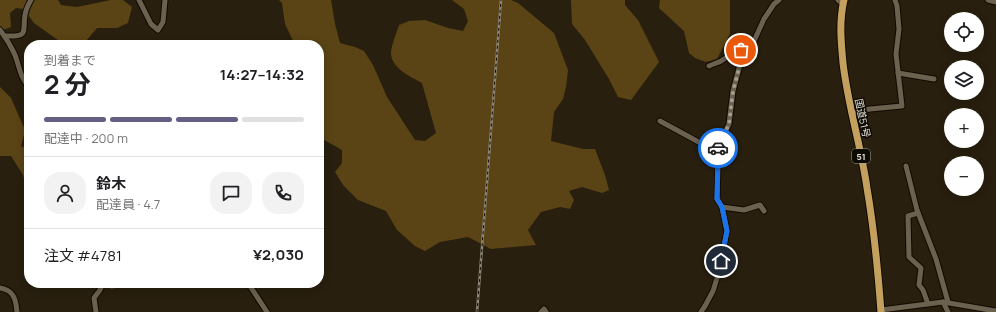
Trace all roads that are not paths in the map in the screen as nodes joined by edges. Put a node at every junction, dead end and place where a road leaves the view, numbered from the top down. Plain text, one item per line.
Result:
1 (31, 0) edge
2 (139, 0) edge
3 (165, 0) edge
4 (779, 0) edge
5 (895, 0) edge
6 (988, 0) edge
7 (842, 1) edge
8 (996, 2) edge
9 (0, 30) edge
10 (5, 36) junction
11 (745, 51) junction
12 (709, 66) dead end
13 (898, 73) junction
14 (934, 79) dead end
15 (24, 80) edge
16 (851, 114) junction
17 (660, 121) dead end
18 (717, 152) junction
19 (906, 166) dead end
20 (722, 207) junction
21 (764, 211) dead end
22 (918, 213) junction
23 (0, 288) edge
24 (101, 288) edge
25 (251, 288) edge
26 (945, 302) junction
27 (928, 304) junction
28 (881, 311) edge
29 (996, 311) edge
30 (17, 312) edge
31 (96, 312) edge
32 (267, 312) edge
33 (540, 312) edge
34 (546, 312) edge
35 (701, 312) edge
36 (948, 312) edge

1 - 10 street
2 - 3 street
4 - 11 street
5 - 13 street
6 - 8 street
7 - 16 highway, 国道51号 / 51
9 - 10 street
10 - 15 street
11 - 12 street
11 - 18 street
13 - 14 street
13 - 16 street
16 - 28 highway, 国道51号 / 51
17 - 18 street
18 - 20 street
19 - 22 street
20 - 21 street
20 - 35 street
22 - 26 street
22 - 27 street
23 - 30 street
24 - 31 street
25 - 32 street
26 - 27 street
26 - 29 street
26 - 36 street
27 - 28 street
33 - 34 street

